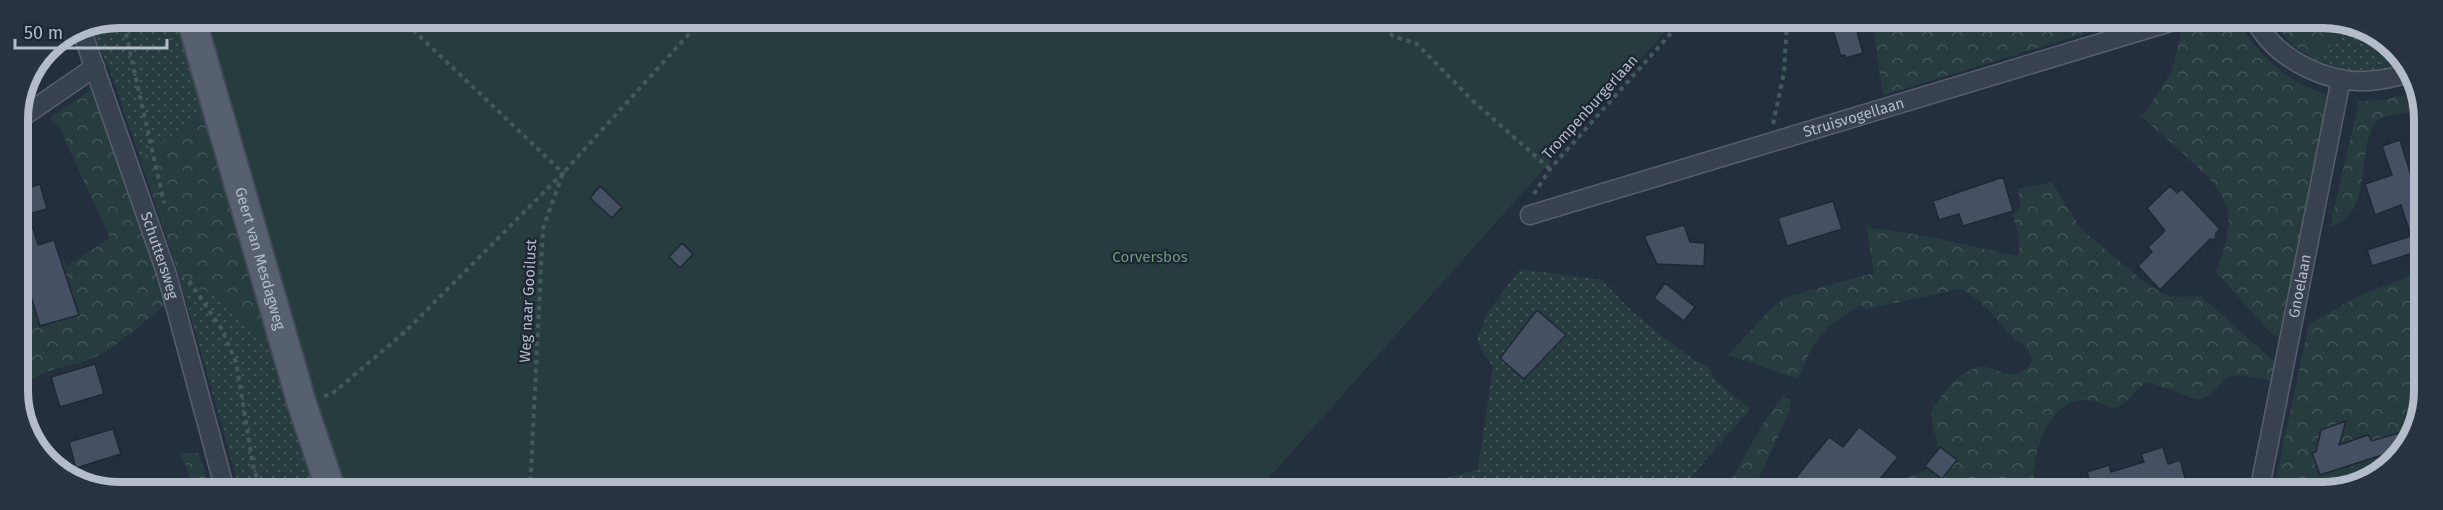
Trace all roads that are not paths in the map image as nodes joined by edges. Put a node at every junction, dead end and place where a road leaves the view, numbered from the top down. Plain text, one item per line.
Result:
1 (194, 28) edge
2 (2150, 28) edge
3 (2262, 28) edge
4 (83, 35) edge
5 (95, 68) junction
6 (2402, 75) edge
7 (2341, 79) junction
8 (29, 112) edge
9 (1530, 215) road end
10 (2261, 481) edge
11 (223, 482) edge
12 (328, 482) edge

1 - 12 main road, Geert van Mesdagweg
2 - 9 street, Struisvogellaan
3 - 7 street
4 - 5 street, Schuttersweg
5 - 8 street
5 - 11 street, Schuttersweg
6 - 7 street
7 - 10 street, Gnoelaan

